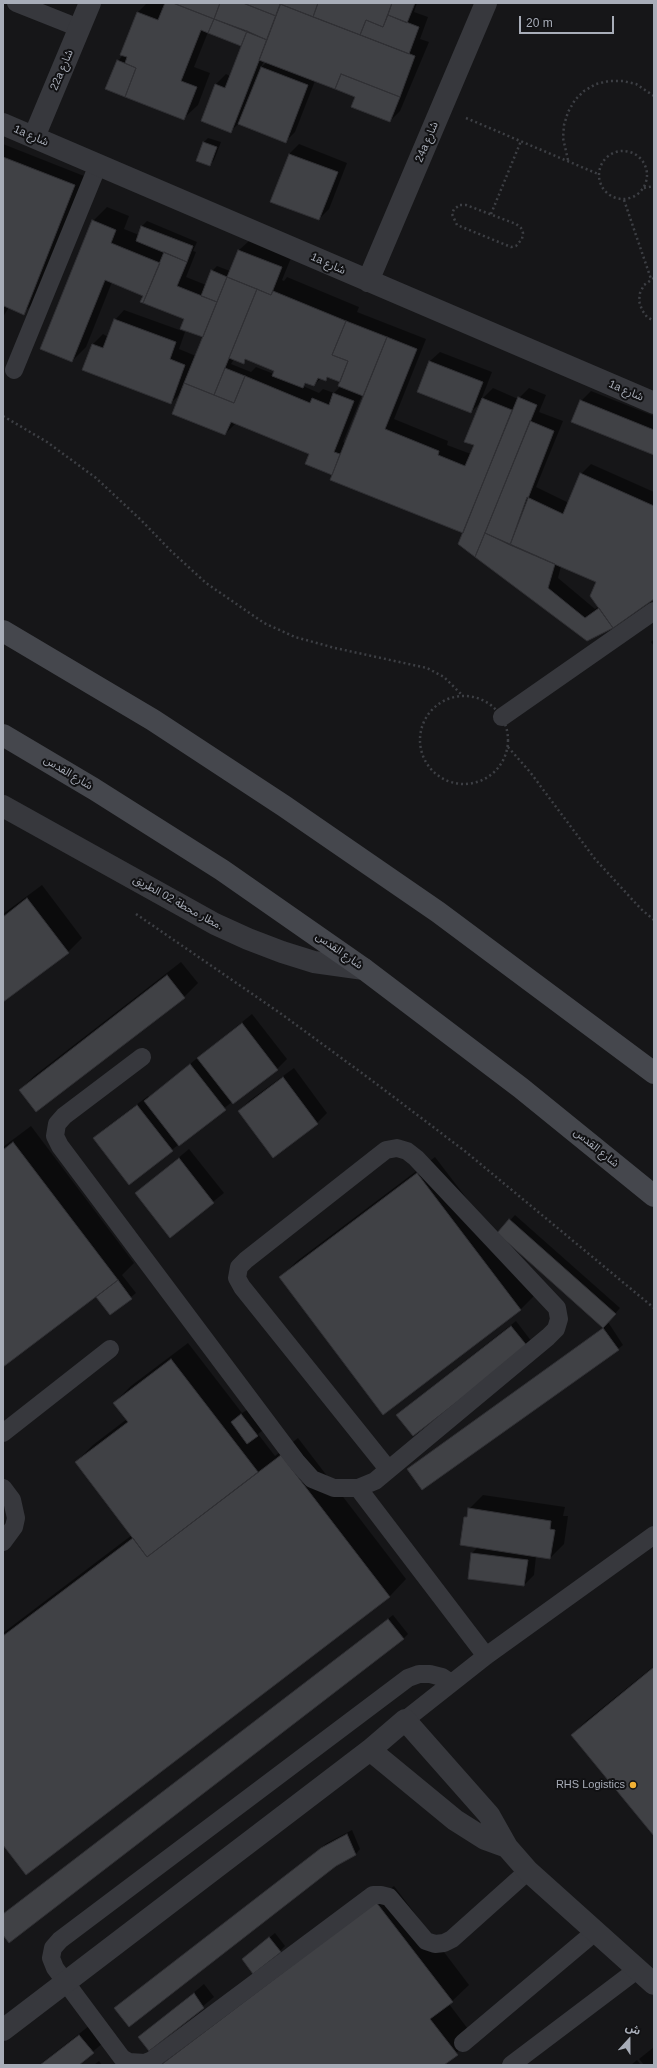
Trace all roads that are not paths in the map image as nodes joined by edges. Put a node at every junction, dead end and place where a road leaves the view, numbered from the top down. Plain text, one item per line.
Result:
1 (16, 3) edge
2 (90, 3) edge
3 (486, 3) edge
4 (79, 28) junction
5 (3, 124) edge
6 (34, 137) junction
7 (98, 165) junction
8 (368, 281) junction
9 (14, 370) dead end
10 (654, 403) edge
11 (654, 611) edge
12 (3, 631) edge
13 (502, 717) road end
14 (3, 735) edge
15 (3, 806) edge
16 (364, 969) junction
17 (142, 1057) dead end
18 (654, 1073) edge
19 (654, 1196) edge
20 (110, 1349) dead end
21 (3, 1433) edge
22 (388, 1469) junction
23 (3, 1488) edge
24 (358, 1488) junction
25 (654, 1535) edge
26 (3, 1542) edge
27 (486, 1656) junction
28 (451, 1683) junction
29 (405, 1720) junction
30 (370, 1750) junction
31 (507, 1847) junction
32 (528, 1871) junction
33 (596, 1931) junction
34 (638, 1969) junction
35 (66, 1983) junction
36 (654, 1984) edge
37 (3, 2030) edge
38 (463, 2042) dead end
39 (512, 2065) edge

1 - 4 lane
2 - 4 street, 22a شارع
3 - 8 street, 24a شارع
4 - 6 street, 22a شارع
5 - 6 street, 1a شارع
6 - 7 street, 1a شارع
7 - 8 street, 1a شارع
7 - 9 lane
8 - 10 street, 1a شارع
11 - 13 lane
12 - 18 main road
14 - 16 main road, شارع القدس
15 - 16 street, مطار محطة 02 الطريق.
16 - 19 main road, شارع القدس
17 - 24 lane
20 - 21 lane
22 - 22 lane
22 - 24 lane
23 - 26 lane
24 - 27 lane
25 - 27 lane
27 - 28 lane
28 - 29 lane
28 - 35 lane
29 - 30 street
29 - 31 street
30 - 31 street
30 - 35 street
31 - 32 street
32 - 33 street
32 - 35 lane
33 - 34 street
33 - 38 lane
34 - 36 street
34 - 39 lane
35 - 37 street

